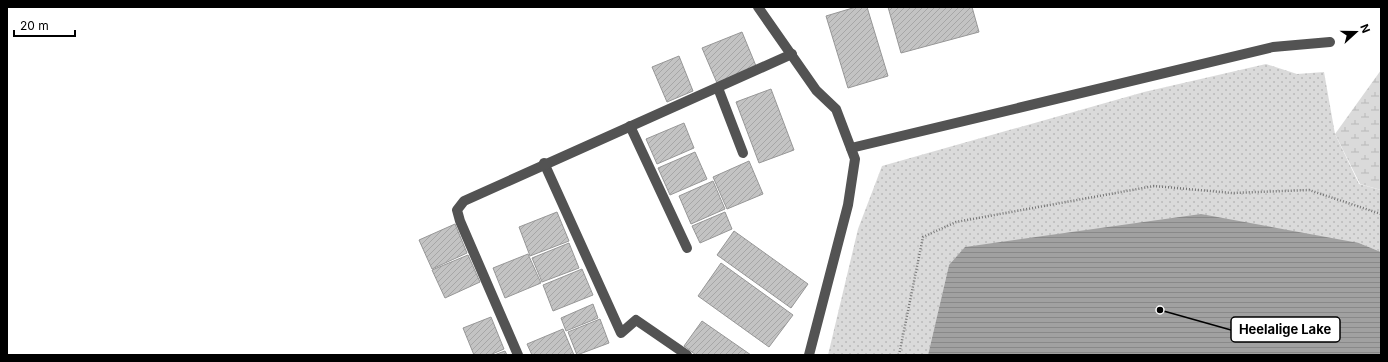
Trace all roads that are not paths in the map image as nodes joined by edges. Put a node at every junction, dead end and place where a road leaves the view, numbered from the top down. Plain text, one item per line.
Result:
1 (758, 7) edge
2 (1330, 42) dead end
3 (792, 54) junction
4 (718, 88) junction
5 (630, 126) junction
6 (851, 148) junction
7 (743, 153) dead end
8 (544, 164) junction
9 (687, 248) dead end
10 (518, 355) edge
11 (687, 355) edge
12 (809, 355) edge

1 - 3 street
2 - 6 street
3 - 4 street
3 - 6 street
4 - 5 street
4 - 7 street
5 - 8 street
5 - 9 street
6 - 12 street
8 - 10 street
8 - 11 street

